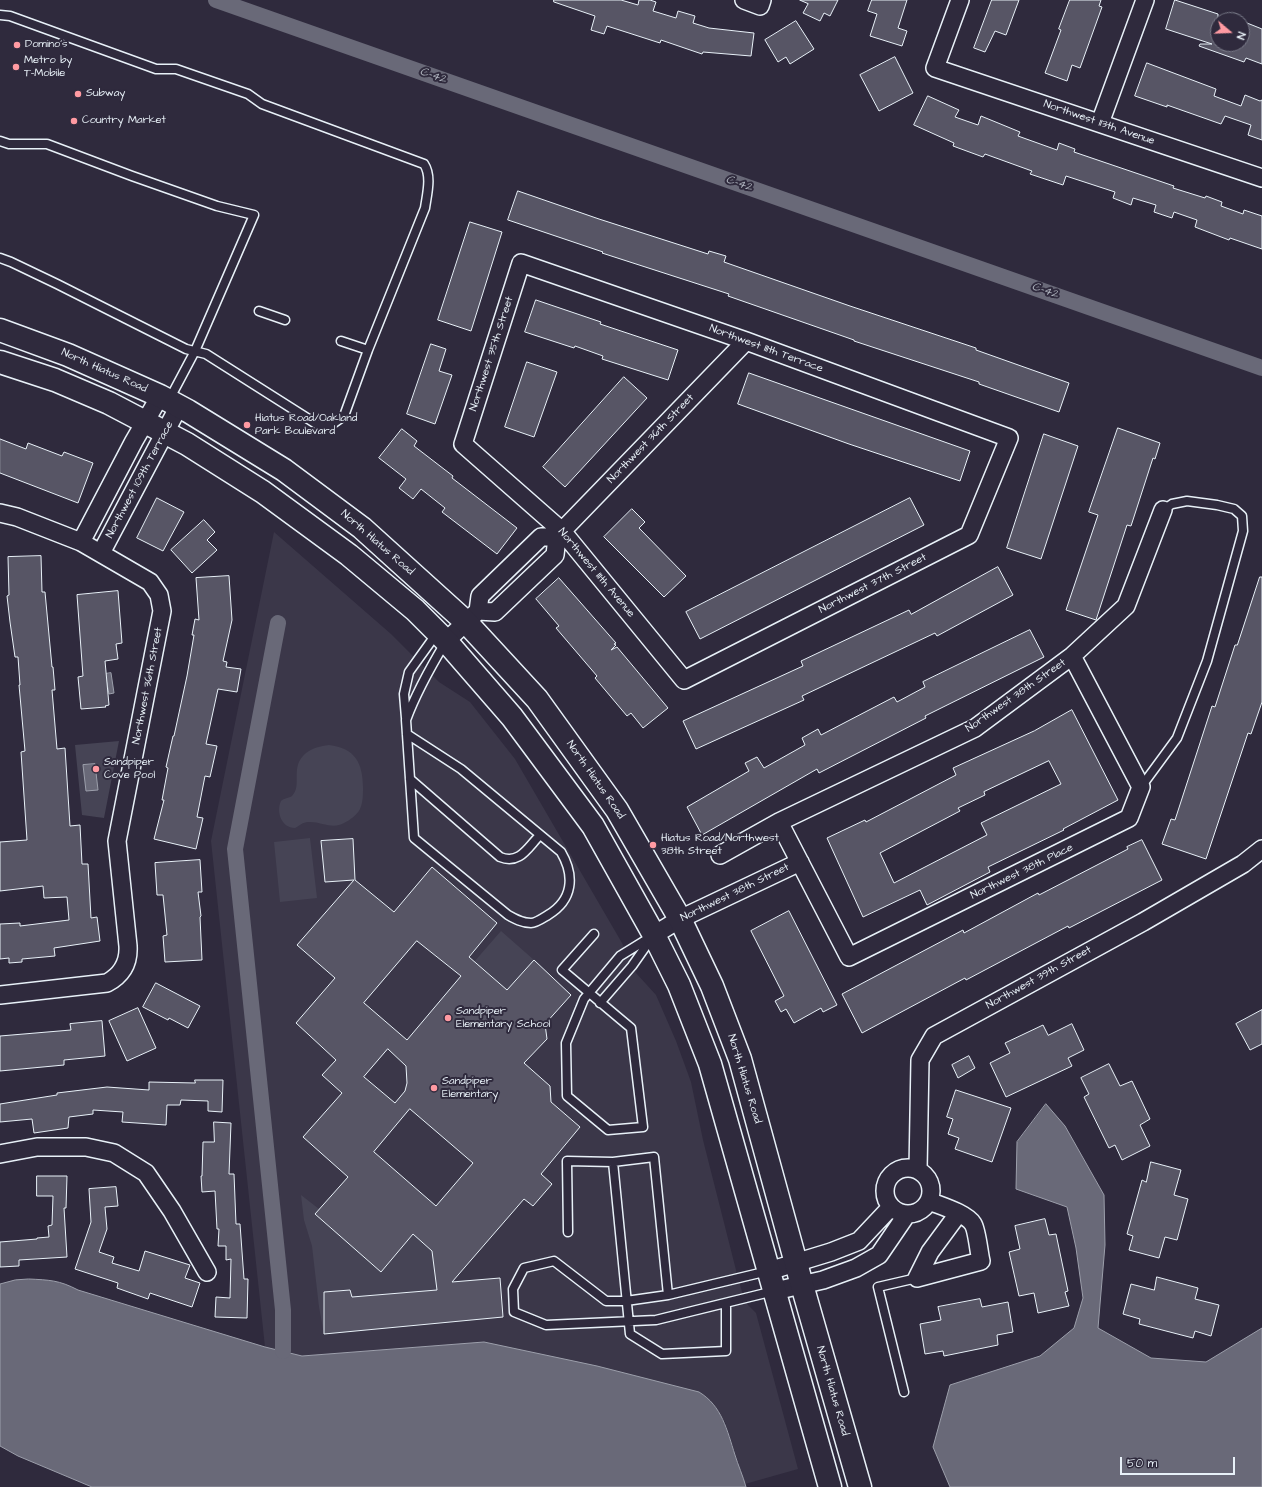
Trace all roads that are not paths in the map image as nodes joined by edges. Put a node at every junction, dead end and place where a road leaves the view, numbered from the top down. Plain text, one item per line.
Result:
1 (744, 0) edge
2 (960, 0) edge
3 (1145, 0) edge
4 (761, 3) edge
5 (0, 15) edge
6 (1100, 123) junction
7 (0, 142) edge
8 (1262, 178) edge
9 (0, 258) edge
10 (521, 263) joint
11 (259, 311) dead end
12 (285, 320) dead end
13 (0, 330) edge
14 (341, 341) dead end
15 (746, 341) junction
16 (368, 350) junction
17 (195, 351) junction
18 (0, 362) edge
19 (169, 401) junction
20 (145, 422) junction
21 (165, 432) junction
22 (1009, 438) joint
23 (463, 444) joint
24 (1163, 510) joint
25 (0, 513) edge
26 (559, 534) junction
27 (81, 542) junction
28 (101, 553) junction
29 (472, 617) junction
30 (442, 637) junction
31 (1072, 656) junction
32 (684, 680) joint
33 (406, 720) junction
34 (407, 734) junction
35 (410, 778) junction
36 (1141, 787) junction
37 (779, 822) junction
38 (540, 835) junction
39 (1262, 849) edge
40 (720, 855) dead end
41 (800, 862) junction
42 (680, 919) junction
43 (594, 934) dead end
44 (654, 935) junction
45 (589, 993) junction
46 (0, 995) edge
47 (600, 1003) junction
48 (0, 1154) edge
49 (612, 1162) junction
50 (918, 1170) junction
51 (929, 1201) junction
52 (891, 1207) junction
53 (907, 1214) junction
54 (958, 1214) junction
55 (568, 1232) dead end
56 (866, 1235) junction
57 (879, 1255) junction
58 (796, 1262) junction
59 (207, 1272) dead end
60 (917, 1278) junction
61 (772, 1281) junction
62 (802, 1285) junction
63 (668, 1295) junction
64 (626, 1301) junction
65 (726, 1303) junction
66 (628, 1321) junction
67 (904, 1392) dead end
68 (830, 1487) edge
69 (860, 1487) edge

1 - 4 street
2 - 6 street, Northwest 113th Avenue
3 - 6 street
5 - 16 lane
6 - 8 street, Northwest 113th Avenue
7 - 17 lane
9 - 17 lane
10 - 15 street, Northwest 111th Terrace
10 - 23 street, Northwest 35th Street
11 - 12 lane
13 - 19 main road, North Hiatus Road
14 - 16 lane
15 - 22 street, Northwest 111th Terrace
15 - 26 street, Northwest 36th Street
16 - 17 lane
17 - 19 lane
18 - 20 main road
19 - 20 street, Northwest 109th Terrace
19 - 21 street, Northwest 109th Terrace
19 - 29 main road, North Hiatus Road
20 - 21 main road
20 - 27 street, Northwest 109th Terrace
21 - 28 street, Northwest 109th Terrace
21 - 30 main road
22 - 32 street, Northwest 37th Street
23 - 26 street, Northwest 111th Avenue
24 - 31 street, Northwest 38th Street
24 - 36 lane
25 - 27 street
26 - 29 street
26 - 29 street
26 - 32 street, Northwest 111th Avenue
27 - 28 street
28 - 46 street, Northwest 36th Street
29 - 30 street
29 - 42 main road, North Hiatus Road
30 - 33 lane
30 - 33 lane
30 - 44 main road
31 - 36 street
31 - 37 street, Northwest 38th Street
33 - 34 lane
34 - 35 lane
34 - 38 lane
35 - 38 lane
35 - 38 lane
36 - 41 street, Northwest 38th Place
37 - 40 street, Northwest 38th Street
37 - 41 street, Northwest 38th Street
39 - 50 street, Northwest 39th Street
41 - 42 street, Northwest 38th Street
42 - 44 street, Northwest 38th Street
42 - 58 main road, North Hiatus Road
43 - 45 lane
44 - 45 lane
44 - 47 lane
44 - 61 main road
45 - 47 lane
45 - 47 lane
48 - 59 street
49 - 55 lane
49 - 63 lane
49 - 64 lane
50 - 51 street
50 - 52 street
51 - 53 street
51 - 54 street
52 - 53 street
52 - 56 street
53 - 57 street
54 - 60 street
54 - 60 street
56 - 57 street
56 - 58 street
57 - 62 street
58 - 61 street
58 - 62 main road, North Hiatus Road
60 - 67 lane
61 - 62 street
61 - 63 lane
61 - 65 lane
61 - 68 main road
62 - 69 main road, North Hiatus Road
63 - 64 lane
64 - 66 lane
64 - 66 lane
65 - 66 lane
65 - 66 lane

